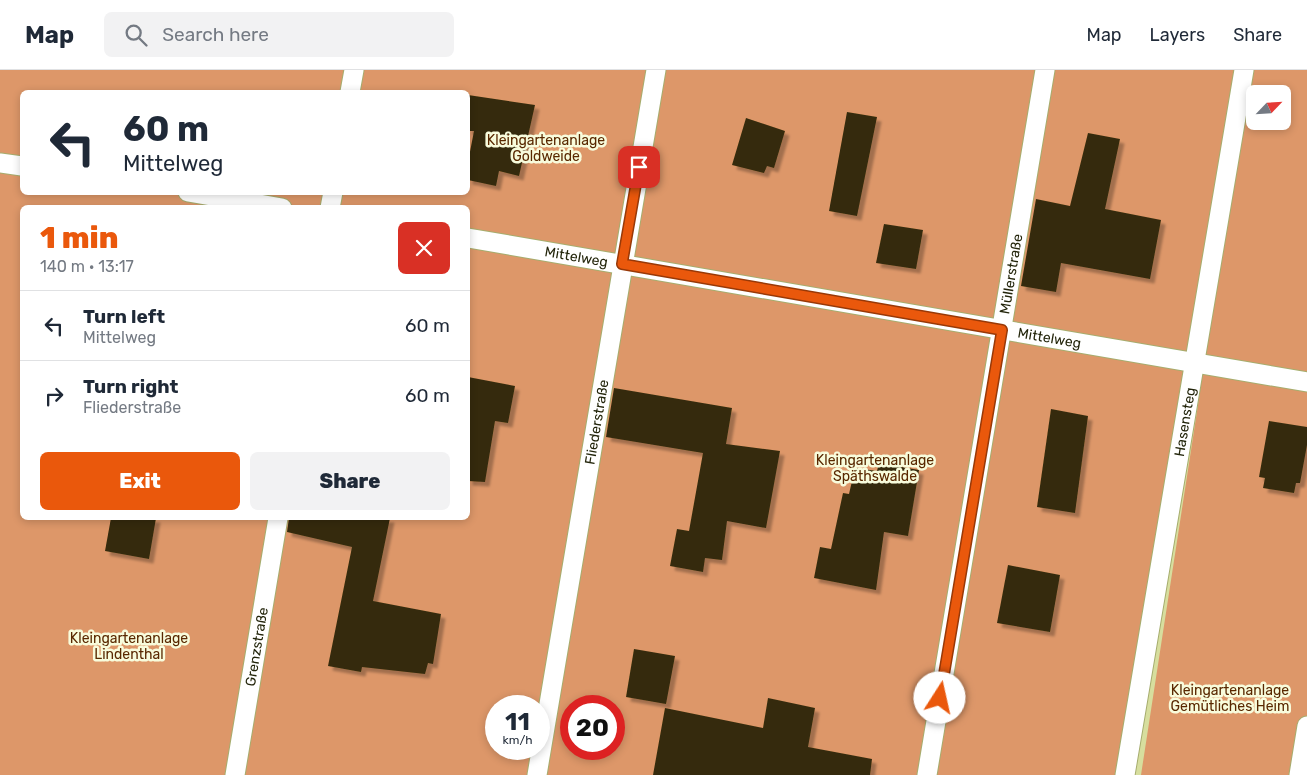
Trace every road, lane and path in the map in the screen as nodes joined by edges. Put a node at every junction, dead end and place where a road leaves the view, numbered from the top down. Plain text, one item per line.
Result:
1 (354, 70) edge
2 (656, 70) edge
3 (1045, 70) edge
4 (1244, 70) edge
5 (350, 90) edge
6 (0, 163) edge
7 (20, 166) edge
8 (206, 195) edge
9 (264, 205) edge
10 (470, 238) edge
11 (622, 264) junction
12 (1002, 330) junction
13 (1195, 363) junction
14 (1307, 382) edge
15 (278, 520) edge
16 (1307, 726) edge
17 (235, 775) edge
18 (537, 775) edge
19 (926, 775) edge
20 (1125, 775) edge
21 (1298, 775) edge

1 - 5 lane
2 - 11 lane, Fliederstraße
3 - 12 lane, Müllerstraße
4 - 13 lane, Hasensteg
6 - 7 lane
8 - 9 lane
10 - 11 lane, Mittelweg
11 - 12 lane, Mittelweg
11 - 18 lane, Fliederstraße
12 - 13 lane, Mittelweg
12 - 19 lane, Müllerstraße
13 - 14 lane, Mittelweg
13 - 20 lane, Hasensteg
15 - 17 lane, Grenzstraße
16 - 21 lane

